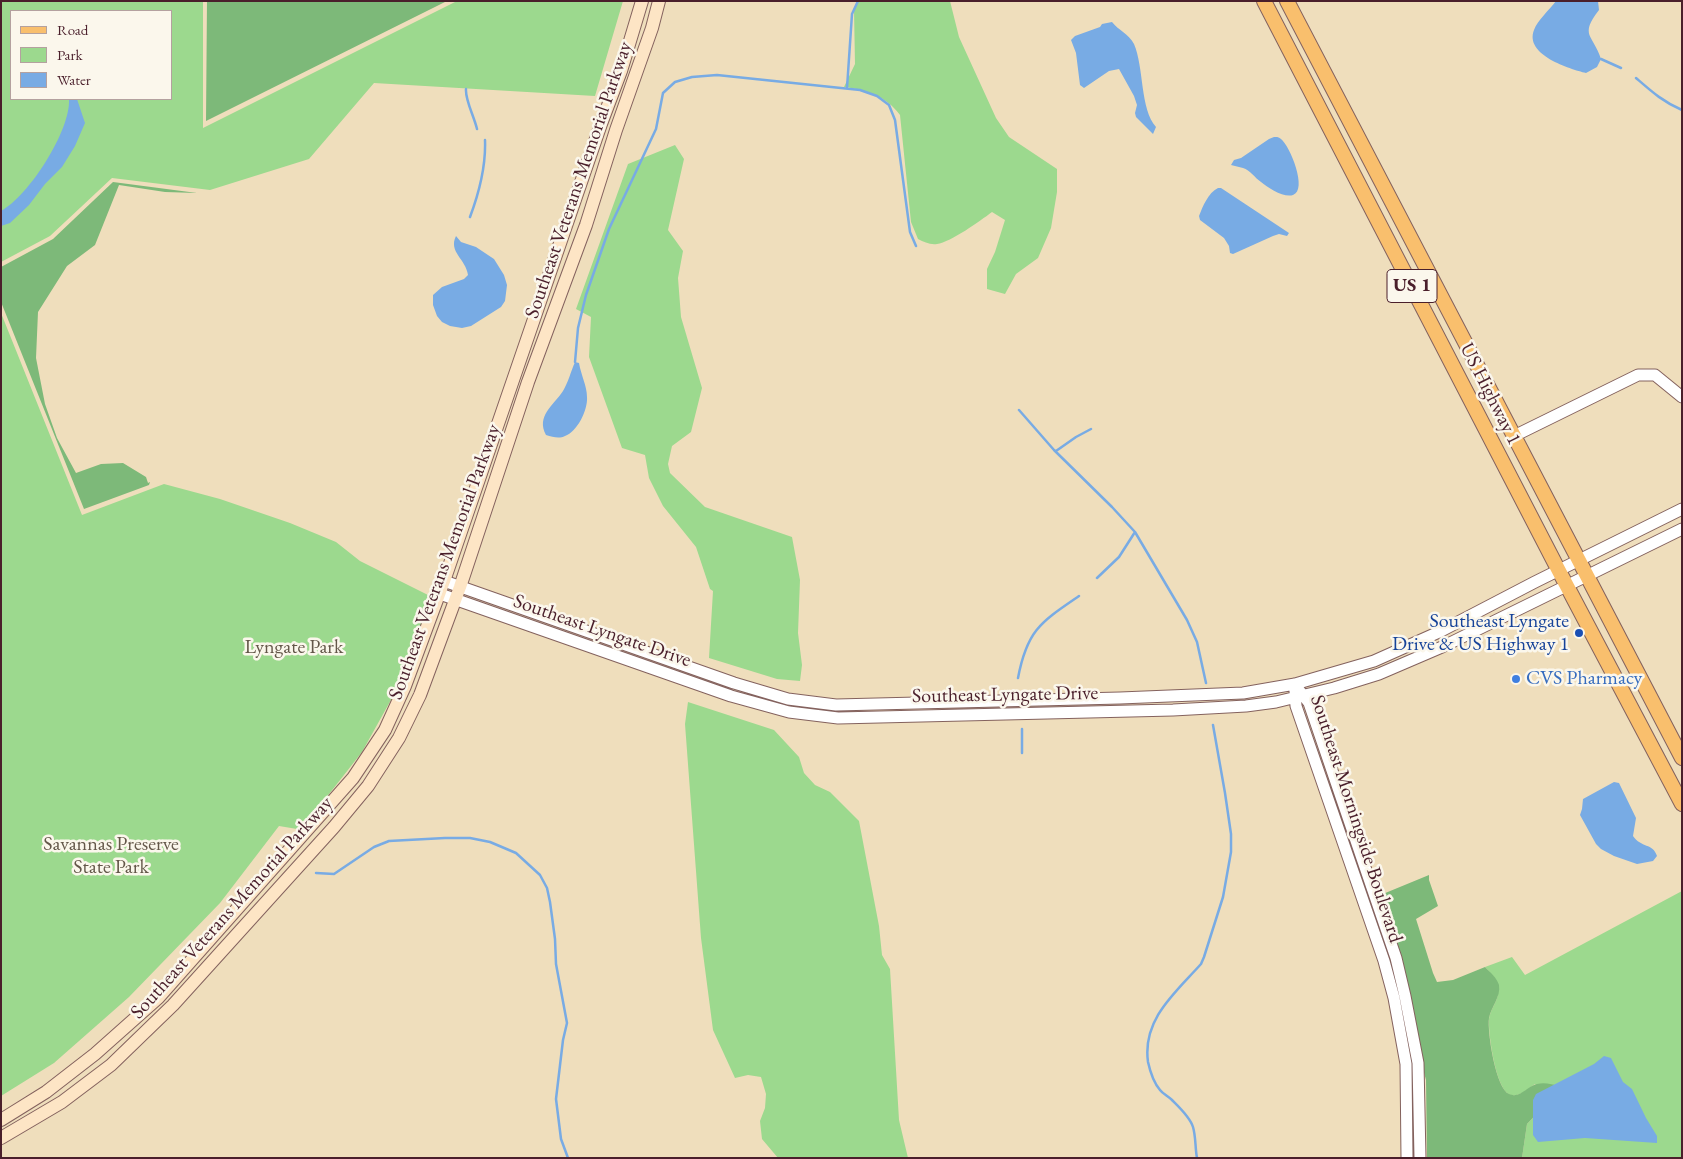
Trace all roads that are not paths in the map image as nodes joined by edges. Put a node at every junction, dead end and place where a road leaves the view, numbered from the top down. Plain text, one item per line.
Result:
1 (642, 1) edge
2 (659, 1) edge
3 (1264, 1) edge
4 (1287, 1) edge
5 (1357, 179) junction
6 (1389, 196) junction
7 (1682, 397) edge
8 (1514, 436) junction
9 (1682, 509) edge
10 (1682, 529) edge
11 (1579, 561) junction
12 (1559, 571) junction
13 (1587, 576) junction
14 (444, 581) junction
15 (460, 587) junction
16 (1567, 587) junction
17 (440, 594) junction
18 (455, 600) junction
19 (1295, 684) junction
20 (1299, 697) junction
21 (1682, 758) edge
22 (1682, 804) edge
23 (1, 1120) edge
24 (1, 1138) edge
25 (1407, 1158) edge
26 (1420, 1158) edge

1 - 14 main road, Southeast Veterans Memorial Parkway
2 - 15 main road, Southeast Veterans Memorial Parkway
3 - 5 main road, US Highway 1 / US 1
4 - 6 main road, US Highway 1 / US 1
5 - 6 main road
5 - 12 main road, US Highway 1 / US 1
6 - 8 main road, US Highway 1 / US 1
7 - 8 street
8 - 11 main road, US Highway 1 / US 1
9 - 11 street, Southeast Lyngate Drive
10 - 13 street, Southeast Lyngate Drive
11 - 12 street, Southeast Lyngate Drive
11 - 13 main road, US Highway 1 / US 1
12 - 16 main road, US Highway 1 / US 1
12 - 19 street, Southeast Lyngate Drive
13 - 16 street, Southeast Lyngate Drive
13 - 21 main road, US Highway 1 / US 1
14 - 15 street, Southeast Lyngate Drive
14 - 17 main road, Southeast Veterans Memorial Parkway
15 - 18 main road, Southeast Veterans Memorial Parkway
15 - 19 street, Southeast Lyngate Drive
16 - 20 street, Southeast Lyngate Drive
16 - 22 main road, US Highway 1 / US 1
17 - 18 street, Southeast Lyngate Drive
17 - 23 main road, Southeast Veterans Memorial Parkway
18 - 20 street, Southeast Lyngate Drive
18 - 24 main road, Southeast Veterans Memorial Parkway
19 - 20 street, Southeast Morningside Boulevard
20 - 25 street, Southeast Morningside Boulevard
20 - 26 street, Southeast Morningside Boulevard

